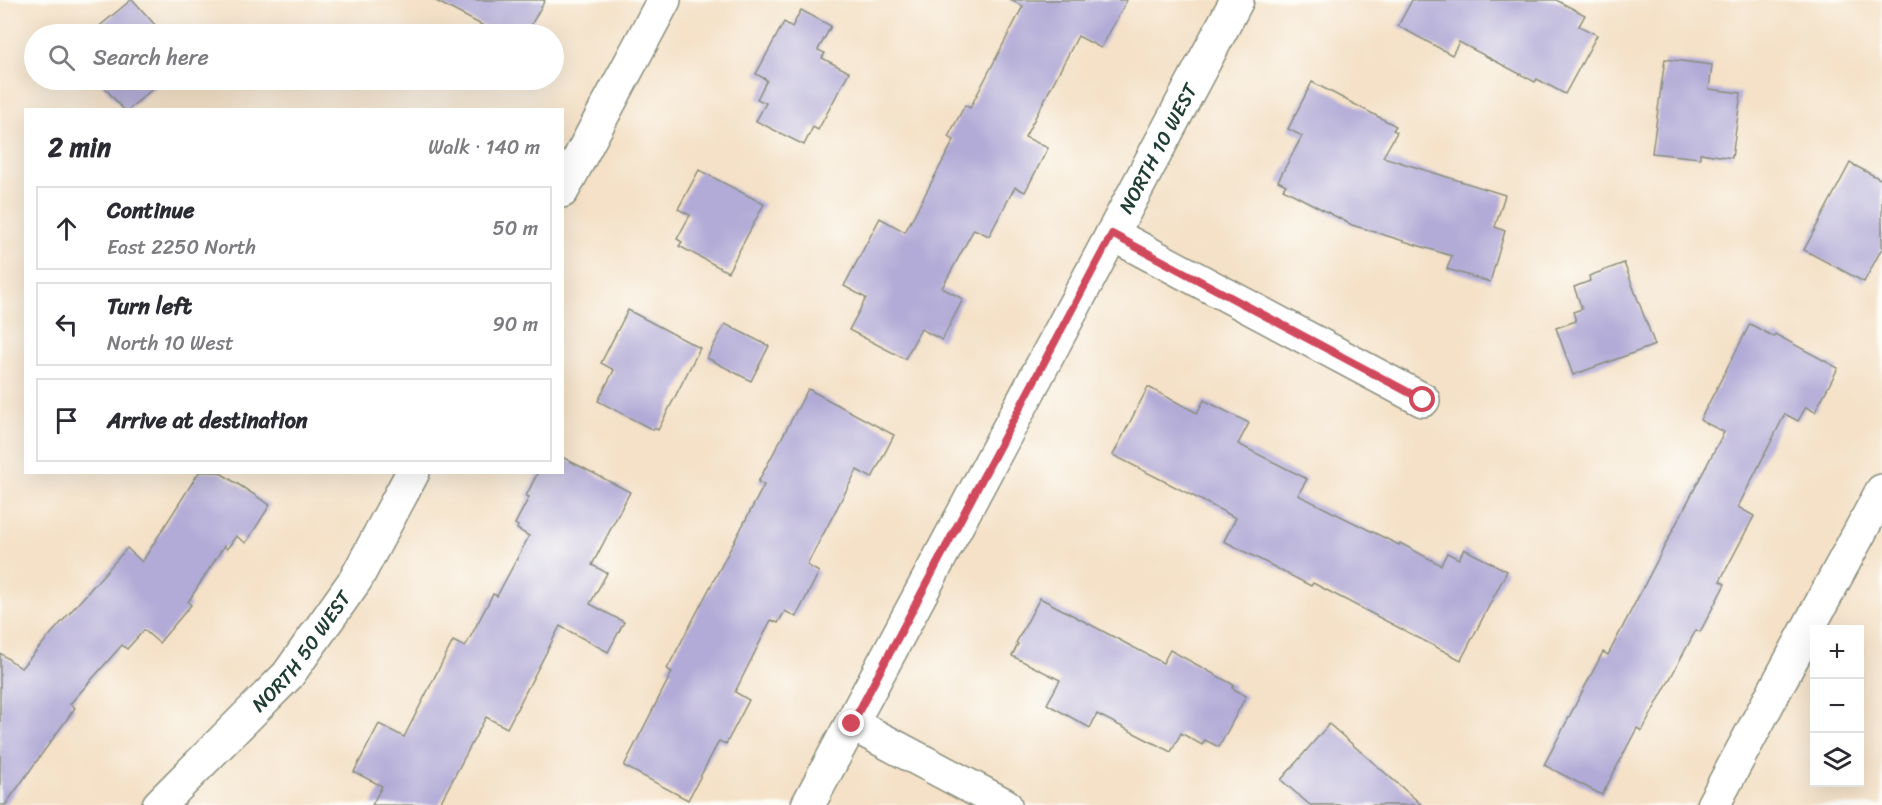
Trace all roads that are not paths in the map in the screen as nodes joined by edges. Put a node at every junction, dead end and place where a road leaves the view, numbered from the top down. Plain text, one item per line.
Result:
1 (664, 0) edge
2 (1236, 0) edge
3 (564, 187) edge
4 (1112, 234) junction
5 (1423, 400) dead end
6 (412, 474) edge
7 (1882, 491) edge
8 (852, 724) junction
9 (159, 805) edge
10 (808, 805) edge
11 (1005, 805) edge
12 (1713, 805) edge

1 - 3 street
2 - 4 street, NORTH 10 WEST
4 - 5 street
4 - 8 street, NORTH 10 WEST
6 - 9 street, NORTH 50 WEST
7 - 12 street
8 - 10 street, NORTH 10 WEST
8 - 11 street

